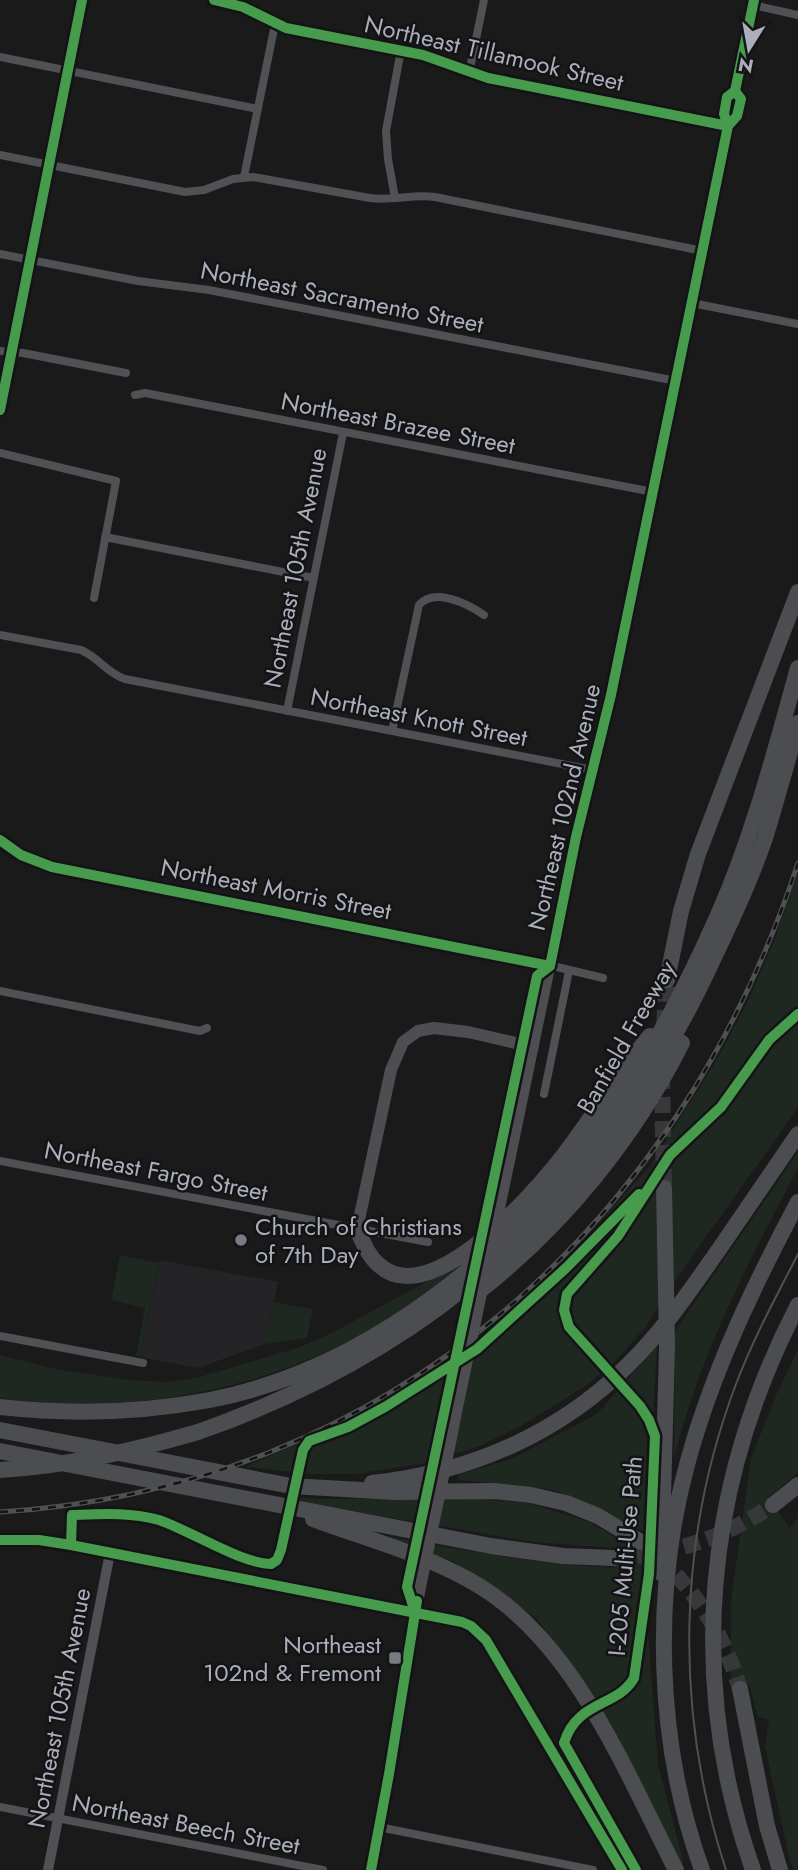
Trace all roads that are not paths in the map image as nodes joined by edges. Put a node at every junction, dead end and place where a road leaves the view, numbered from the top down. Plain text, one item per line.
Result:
1 (82, 0) edge
2 (214, 0) edge
3 (484, 0) edge
4 (754, 3) edge
5 (798, 15) edge
6 (275, 24) junction
7 (401, 50) junction
8 (0, 57) edge
9 (68, 71) junction
10 (470, 73) junction
11 (258, 109) junction
12 (728, 126) junction
13 (0, 155) edge
14 (49, 165) junction
15 (244, 177) junction
16 (395, 198) junction
17 (702, 251) junction
18 (0, 254) edge
19 (30, 260) junction
20 (692, 303) junction
21 (798, 324) edge
22 (0, 351) edge
23 (11, 354) junction
24 (126, 373) dead end
25 (676, 381) junction
26 (135, 395) dead end
27 (0, 410) edge
28 (343, 433) junction
29 (0, 453) edge
30 (653, 492) junction
31 (105, 537) junction
32 (314, 578) junction
33 (798, 592) edge
34 (94, 598) dead end
35 (484, 615) dead end
36 (0, 635) edge
37 (798, 668) edge
38 (288, 711) junction
39 (798, 723) edge
40 (392, 731) junction
41 (593, 770) junction
42 (0, 840) edge
43 (728, 931) junction
44 (550, 966) junction
45 (569, 971) junction
46 (603, 978) dead end
47 (667, 980) tunnel mouth
48 (0, 991) edge
49 (672, 1011) junction
50 (207, 1028) dead end
51 (533, 1047) junction
52 (544, 1094) dead end
53 (798, 1133) edge
54 (0, 1161) edge
55 (664, 1188) tunnel mouth
56 (798, 1202) edge
57 (357, 1229) junction
58 (428, 1242) dead end
59 (482, 1289) junction
60 (798, 1305) edge
61 (0, 1335) edge
62 (143, 1363) dead end
63 (0, 1407) edge
64 (0, 1430) edge
65 (0, 1451) edge
66 (0, 1470) edge
67 (798, 1485) edge
68 (322, 1488) junction
69 (271, 1504) junction
70 (773, 1505) tunnel mouth
71 (0, 1540) edge
72 (641, 1542) tunnel mouth
73 (110, 1553) junction
74 (613, 1558) tunnel mouth
75 (665, 1592) junction
76 (415, 1612) junction
77 (740, 1689) tunnel mouth
78 (0, 1807) edge
79 (58, 1819) junction
80 (379, 1827) junction
81 (48, 1870) edge
82 (323, 1870) edge
83 (371, 1870) edge
84 (593, 1870) edge
85 (622, 1870) edge
86 (676, 1870) edge
87 (702, 1870) edge
88 (752, 1870) edge
89 (780, 1870) edge

1 - 9 street
2 - 6 street, Northeast Tillamook Street
3 - 10 street
4 - 5 street
4 - 12 main road, Northeast 102nd Avenue
6 - 7 street, Northeast Tillamook Street
6 - 11 street
7 - 10 street, Northeast Tillamook Street
7 - 16 street
8 - 9 street
9 - 11 street
9 - 14 street
10 - 12 street, Northeast Tillamook Street
11 - 15 street
12 - 17 main road, Northeast 102nd Avenue
13 - 14 street
14 - 15 street
14 - 19 street
15 - 16 street
16 - 17 street
17 - 20 main road, Northeast 102nd Avenue
18 - 19 street, Northeast Sacramento Street
19 - 23 street
19 - 25 street, Northeast Sacramento Street
20 - 21 street
20 - 25 main road, Northeast 102nd Avenue
22 - 23 street
23 - 24 street
23 - 27 street
25 - 30 main road, Northeast 102nd Avenue
26 - 28 street, Northeast Brazee Street
28 - 30 street, Northeast Brazee Street
28 - 32 street, Northeast 105th Avenue
29 - 31 street
30 - 41 main road, Northeast 102nd Avenue
31 - 32 street
31 - 34 street
32 - 38 street, Northeast 105th Avenue
33 - 47 highway
35 - 40 street
36 - 38 street, Northeast Knott Street
37 - 49 highway, Banfield Freeway
38 - 40 street, Northeast Knott Street
39 - 43 highway, Banfield Freeway
40 - 41 street, Northeast Knott Street
41 - 44 main road, Northeast 102nd Avenue
42 - 44 street, Northeast Morris Street
43 - 59 highway
43 - 66 highway, Banfield Freeway, bridge
44 - 45 street, Northeast Morris Street
44 - 51 main road, Northeast 102nd Avenue
45 - 46 street, Northeast Morris Street
45 - 52 street
48 - 50 street
49 - 57 highway
49 - 63 highway, Banfield Freeway
51 - 57 main road
51 - 59 main road, Northeast 102nd Avenue, bridge
53 - 68 highway
54 - 57 street, Northeast Fargo Street
55 - 75 highway, bridge
56 - 75 highway
57 - 58 street, Northeast Fargo Street
59 - 76 main road, Northeast 102nd Avenue, bridge
60 - 88 highway
61 - 62 street
64 - 68 highway
65 - 69 highway
67 - 70 highway
68 - 72 highway
69 - 74 highway
69 - 86 highway
71 - 73 main road
73 - 76 main road
73 - 79 street, Northeast 105th Avenue
75 - 87 highway
76 - 80 main road, Northeast 102nd Avenue
76 - 85 street
77 - 89 highway
78 - 79 street, Northeast Beech Street
79 - 81 street, Northeast 105th Avenue
79 - 82 street, Northeast Beech Street
80 - 83 main road, Northeast 102nd Avenue
80 - 84 street

